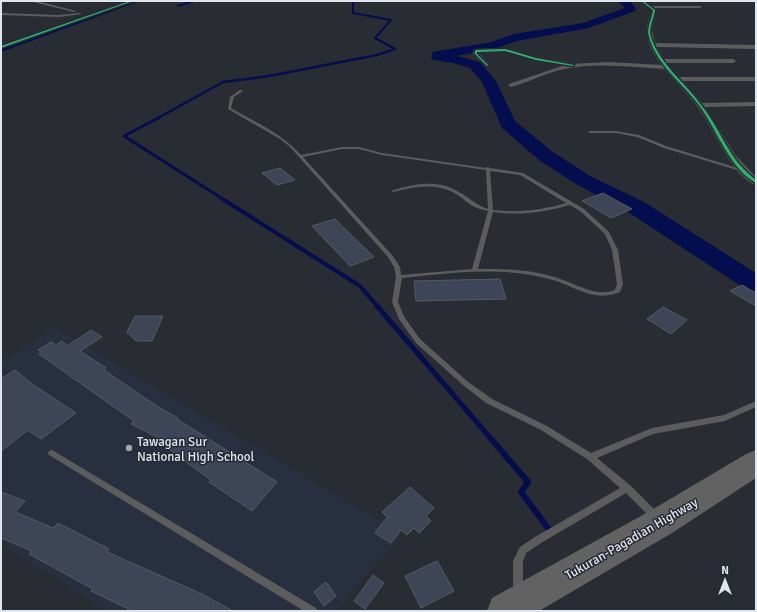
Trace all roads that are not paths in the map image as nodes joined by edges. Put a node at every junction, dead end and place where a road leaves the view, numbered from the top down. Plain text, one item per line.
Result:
1 (31, 1) edge
2 (132, 1) edge
3 (642, 1) edge
4 (651, 7) junction
5 (700, 7) dead end
6 (1, 14) edge
7 (85, 14) junction
8 (92, 15) junction
9 (653, 45) junction
10 (756, 46) edge
11 (1, 48) edge
12 (530, 57) junction
13 (662, 61) junction
14 (733, 61) dead end
15 (487, 65) dead end
16 (573, 65) junction
17 (668, 67) junction
18 (544, 73) junction
19 (678, 79) junction
20 (756, 79) edge
21 (511, 85) dead end
22 (241, 91) dead end
23 (756, 104) edge
24 (700, 105) junction
25 (590, 132) dead end
26 (300, 156) junction
27 (488, 168) junction
28 (742, 170) junction
29 (756, 182) edge
30 (393, 191) dead end
31 (571, 203) junction
32 (491, 210) junction
33 (475, 270) junction
34 (398, 276) junction
35 (756, 404) edge
36 (52, 453) dead end
37 (590, 457) junction
38 (756, 463) edge
39 (627, 488) junction
40 (661, 522) junction
41 (512, 607) edge
42 (313, 611) edge

1 - 7 street
2 - 8 street
3 - 4 street
4 - 5 street
4 - 9 street
6 - 7 street
7 - 8 street
8 - 11 street
9 - 10 street
9 - 13 street
12 - 15 street
12 - 16 street
12 - 18 street
13 - 14 street
13 - 17 street
16 - 17 street
16 - 18 street
17 - 19 street
18 - 21 street
19 - 20 street
19 - 24 street
22 - 26 lane
23 - 24 street
24 - 28 street
25 - 28 lane
26 - 27 lane
26 - 34 lane
27 - 31 lane
27 - 32 lane
28 - 29 street
30 - 32 lane
31 - 32 lane
31 - 33 lane
32 - 33 lane
33 - 34 lane
34 - 37 lane
35 - 37 lane
36 - 42 lane
37 - 39 lane
38 - 40 highway, Tukuran-Pagadian Highway
39 - 40 lane
39 - 41 lane
40 - 41 highway, Tukuran-Pagadian Highway

